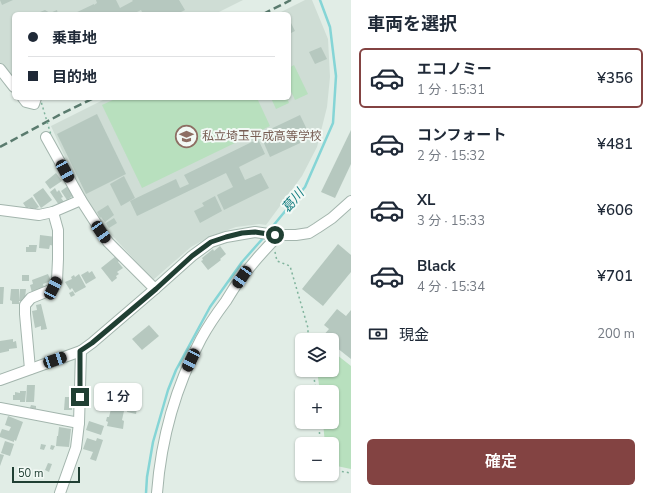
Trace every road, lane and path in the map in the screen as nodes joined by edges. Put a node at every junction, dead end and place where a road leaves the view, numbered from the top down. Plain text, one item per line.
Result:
1 (0, 69) edge
2 (12, 84) edge
3 (24, 100) edge
4 (35, 100) edge
5 (40, 100) edge
6 (49, 136) joint
7 (81, 200) junction
8 (351, 201) edge
9 (0, 210) edge
10 (53, 212) junction
11 (276, 237) junction
12 (156, 289) junction
13 (308, 333) edge
14 (80, 351) junction
15 (30, 369) junction
16 (0, 380) edge
17 (0, 408) edge
18 (79, 422) junction
19 (339, 471) edge
20 (351, 473) edge
21 (60, 493) edge
22 (157, 493) edge

1 - 2 street
3 - 4 street
5 - 6 path, bridge
6 - 7 street
7 - 10 street
7 - 12 street
8 - 11 street
9 - 10 street
10 - 15 street
11 - 12 street
11 - 13 path
11 - 22 street
12 - 14 street
14 - 15 street
14 - 18 street
15 - 16 street
17 - 18 street
18 - 21 street
19 - 20 path

